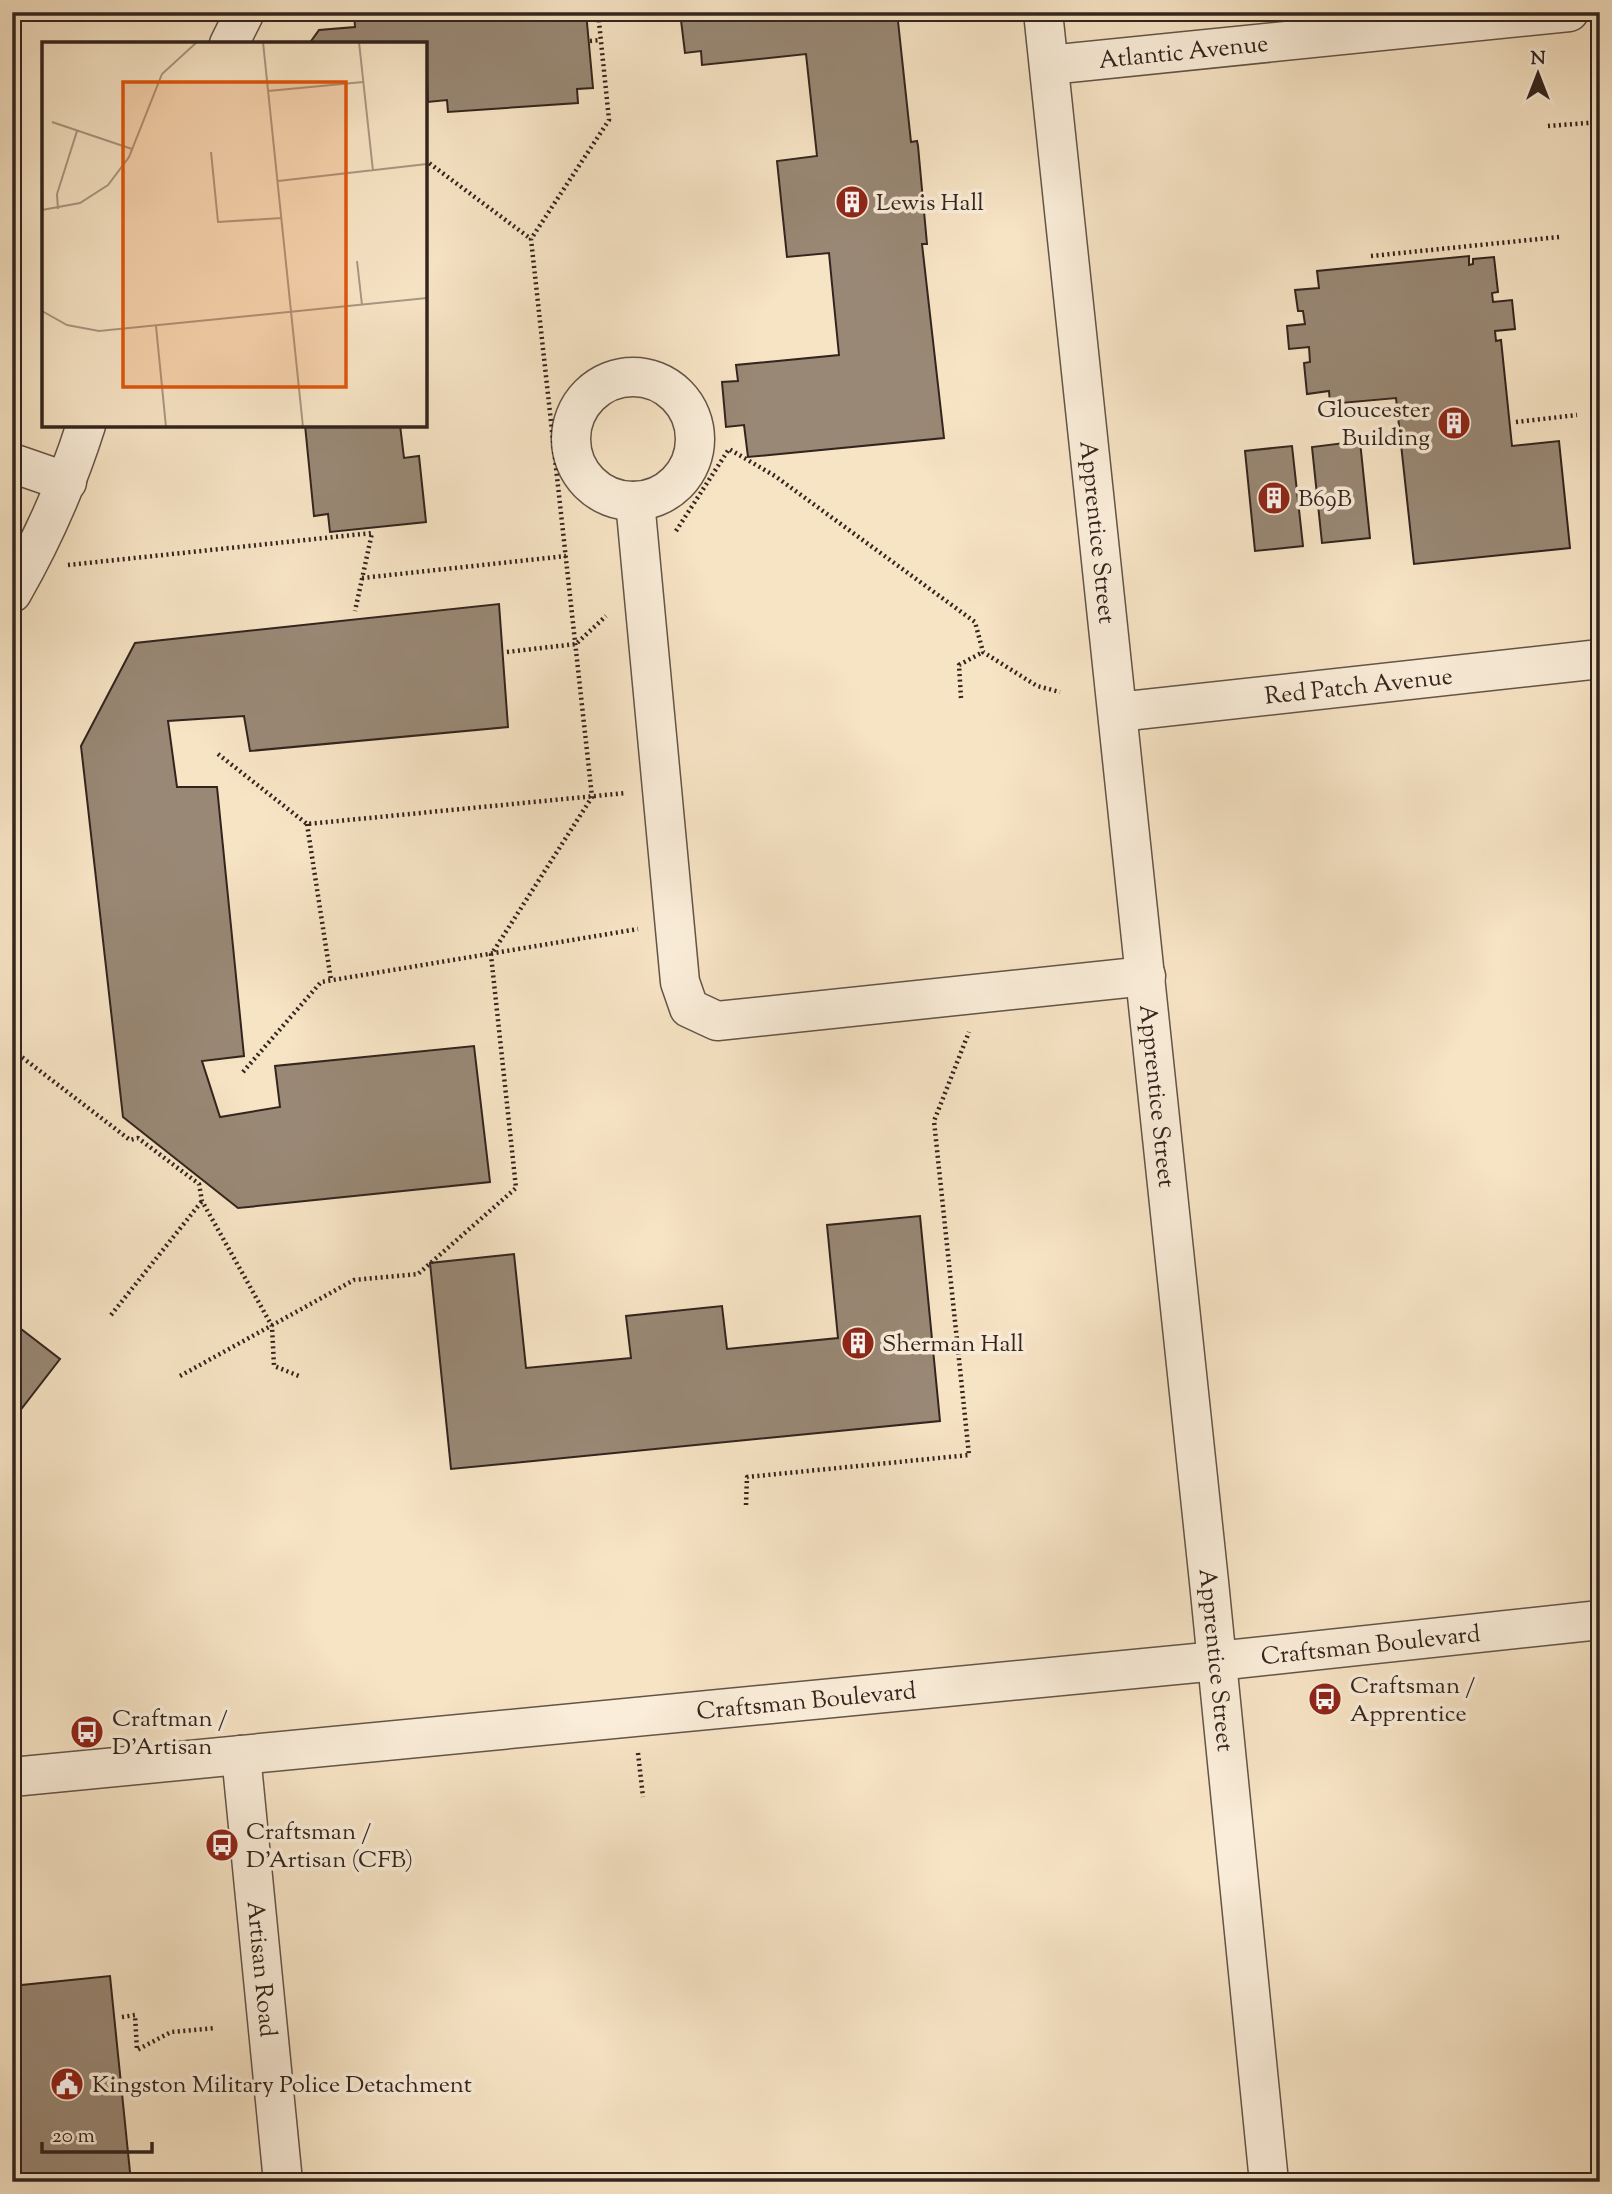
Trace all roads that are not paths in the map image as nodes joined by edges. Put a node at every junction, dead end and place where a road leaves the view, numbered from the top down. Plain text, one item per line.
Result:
1 (245, 12) edge
2 (1043, 12) edge
3 (1569, 12) edge
4 (230, 42) edge
5 (1049, 65) junction
6 (85, 427) edge
7 (12, 463) edge
8 (67, 482) junction
9 (635, 501) dead end
10 (19, 581) edge
11 (1600, 659) edge
12 (1118, 712) junction
13 (1146, 976) junction
14 (1600, 1620) edge
15 (1217, 1661) junction
16 (241, 1755) junction
17 (12, 1777) edge
18 (283, 2182) edge
19 (1269, 2182) edge

1 - 4 street
2 - 5 street, Apprentice Street
3 - 5 street, Atlantic Avenue
5 - 12 street, Apprentice Street
6 - 8 street
7 - 8 street
8 - 10 street
9 - 13 street
11 - 12 street, Red Patch Avenue
12 - 13 street, Apprentice Street
13 - 15 street, Apprentice Street
14 - 15 street, Craftsman Boulevard
15 - 16 street, Craftsman Boulevard
15 - 19 street, Apprentice Street
16 - 17 street, Craftsman Boulevard
16 - 18 street, Artisan Road

